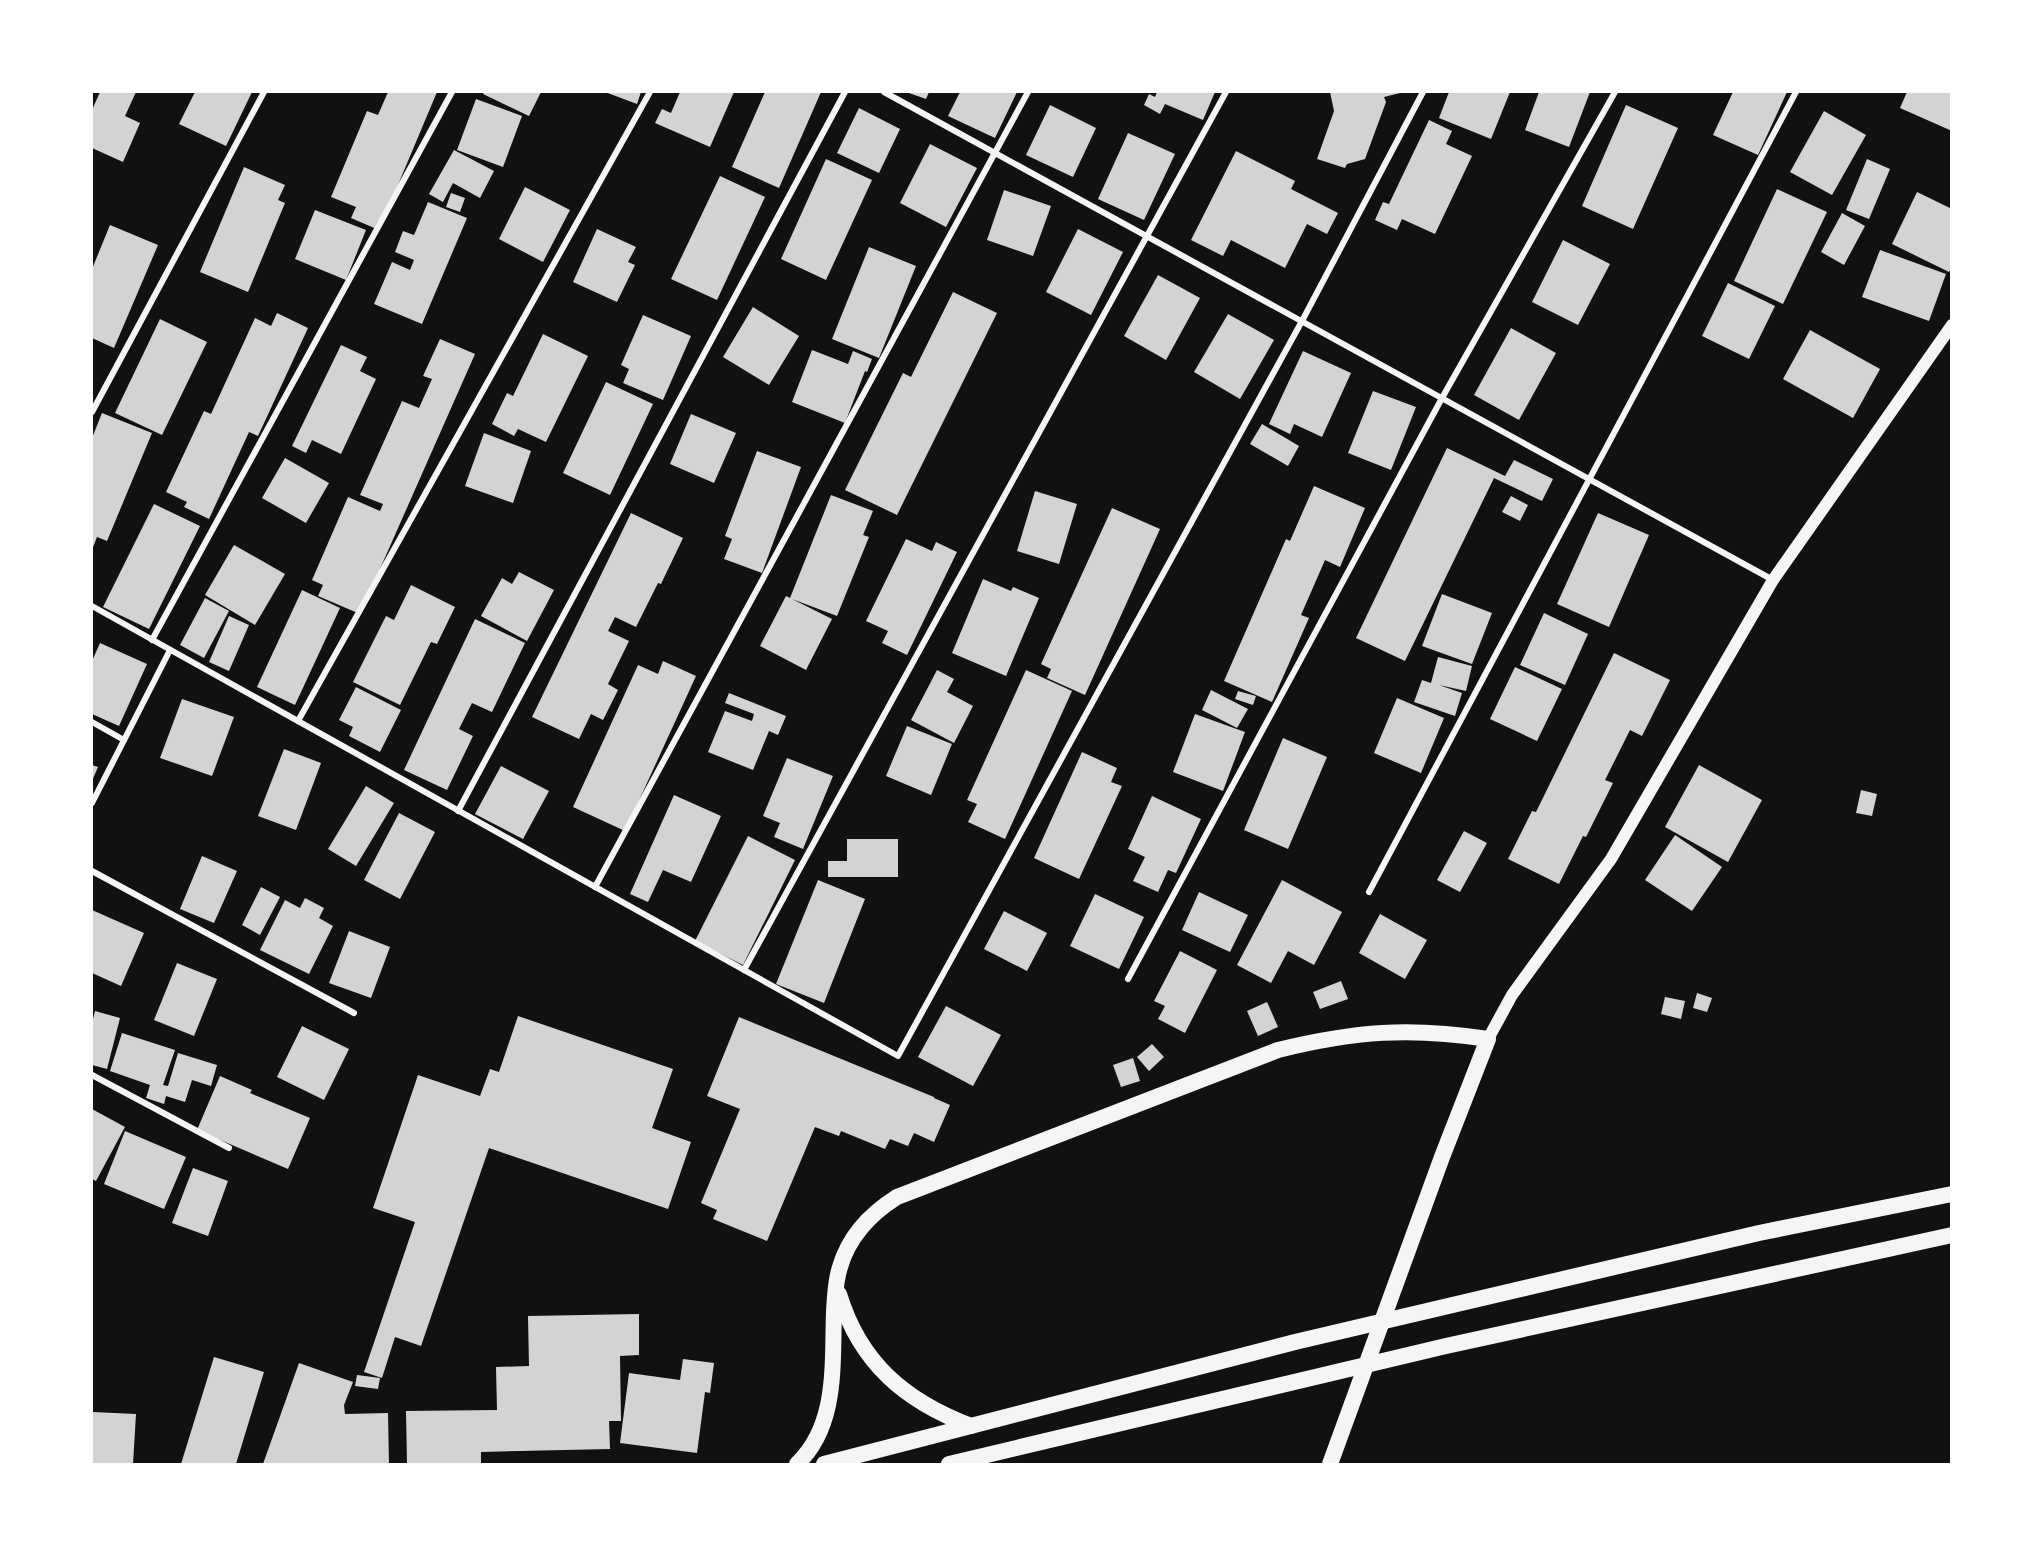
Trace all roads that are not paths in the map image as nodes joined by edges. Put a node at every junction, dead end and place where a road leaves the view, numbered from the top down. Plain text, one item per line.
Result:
1 (264, 92) edge
2 (452, 92) edge
3 (650, 92) edge
4 (845, 92) edge
5 (884, 92) edge
6 (1028, 92) edge
7 (1226, 92) edge
8 (1423, 92) edge
9 (1615, 92) edge
10 (1796, 92) edge
11 (994, 153) junction
12 (1146, 237) junction
13 (1302, 321) junction
14 (1949, 332) edge
15 (1442, 398) junction
16 (92, 412) edge
17 (1590, 479) junction
18 (1773, 580) junction
19 (92, 606) edge
20 (152, 640) junction
21 (170, 650) junction
22 (298, 721) junction
23 (92, 722) edge
24 (124, 741) junction
25 (92, 803) edge
26 (458, 811) junction
27 (92, 871) edge
28 (595, 887) junction
29 (1369, 892) dead end
30 (744, 970) junction
31 (1128, 979) dead end
32 (354, 1013) dead end
33 (1488, 1038) junction
34 (92, 1075) edge
35 (229, 1148) dead end
36 (1952, 1194) edge
37 (1952, 1234) edge
38 (836, 1284) junction
39 (971, 1425) junction
40 (797, 1464) edge
41 (824, 1464) edge
42 (949, 1464) edge
43 (1330, 1464) edge

1 - 16 street
2 - 20 street
3 - 22 street
4 - 26 street
5 - 11 street
6 - 11 street
7 - 12 street
8 - 13 street
9 - 15 street
10 - 17 street
11 - 12 street
11 - 28 street
12 - 13 street
12 - 30 street
13 - 15 street
13 - 30 street
14 - 18 main road
15 - 17 street
15 - 31 street
17 - 18 street
17 - 29 street
18 - 33 main road
19 - 20 street
20 - 21 street
21 - 22 street
21 - 24 street
22 - 26 street
23 - 24 street
24 - 25 street
26 - 28 street
27 - 32 street
28 - 30 street
33 - 38 highway
33 - 43 highway
34 - 35 street
36 - 39 highway
37 - 42 highway
38 - 39 highway
38 - 40 highway
39 - 41 highway

